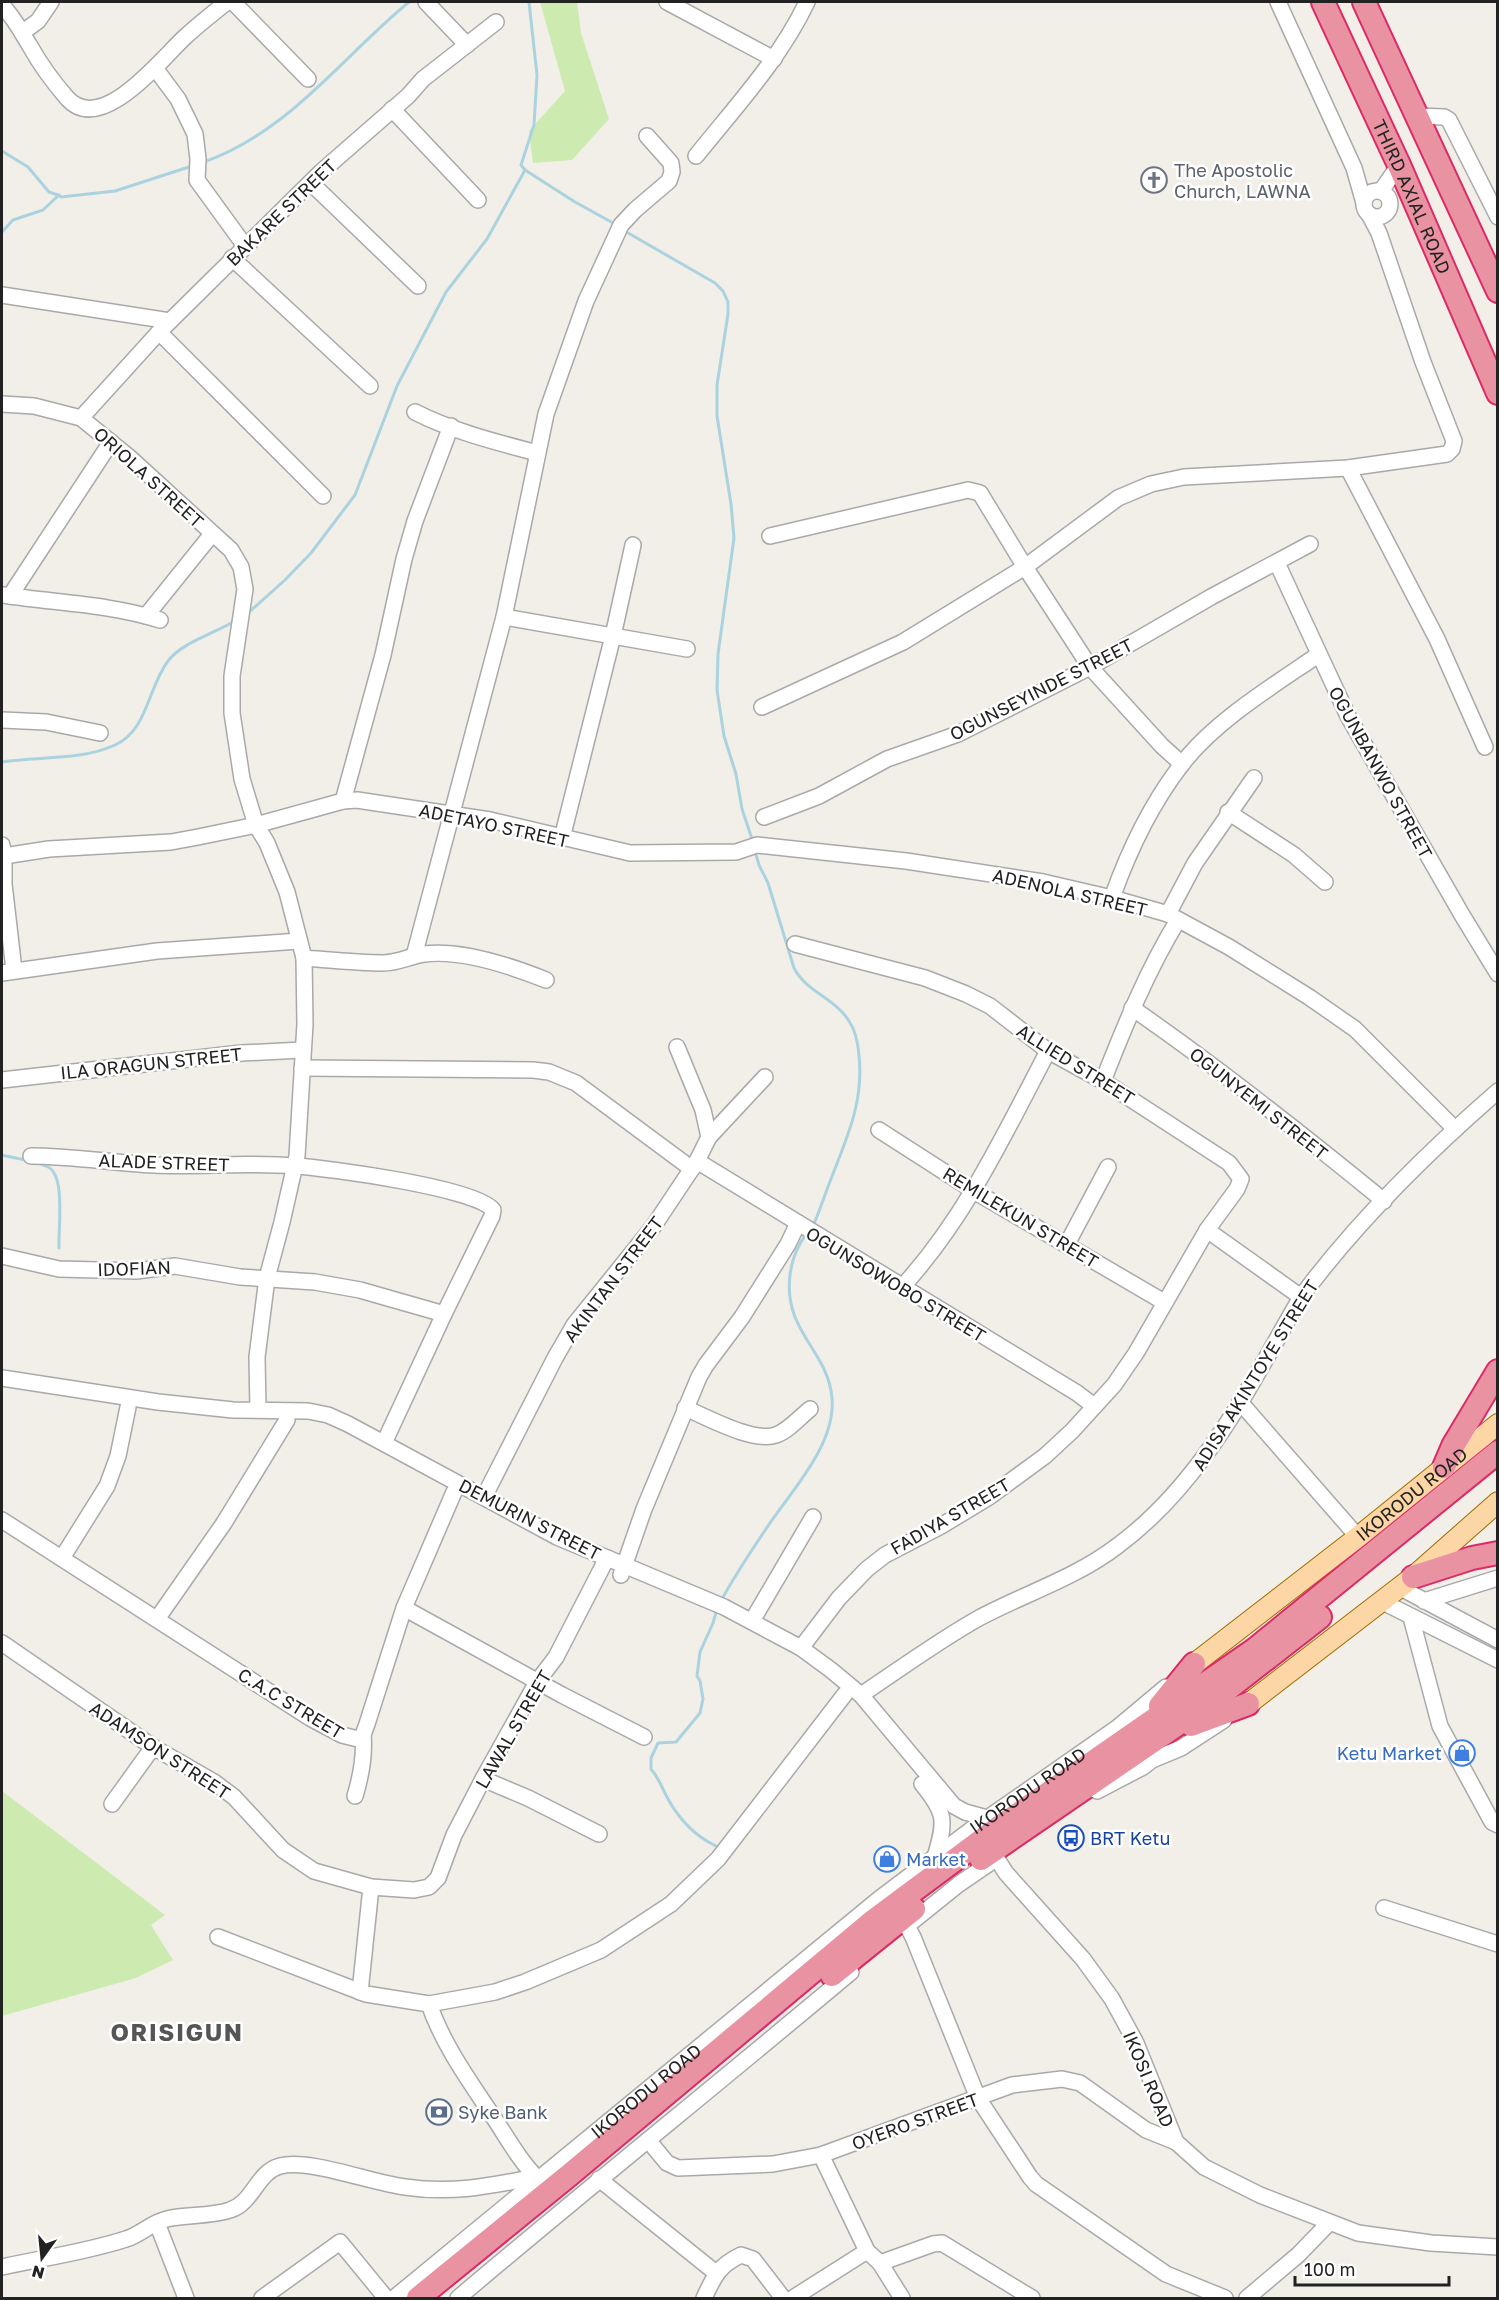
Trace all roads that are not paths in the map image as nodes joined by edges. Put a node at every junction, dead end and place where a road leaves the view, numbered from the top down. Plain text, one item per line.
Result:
1 (51, 2) edge
2 (227, 2) edge
3 (233, 2) edge
4 (427, 2) edge
5 (667, 2) edge
6 (807, 2) edge
7 (1278, 2) edge
8 (1323, 2) edge
9 (1364, 2) edge
10 (2, 5) edge
11 (496, 22) dead end
12 (23, 32) junction
13 (467, 45) junction
14 (774, 59) junction
15 (154, 68) junction
16 (308, 79) dead end
17 (392, 110) junction
18 (1417, 116) junction
19 (647, 136) dead end
20 (696, 156) dead end
21 (1399, 165) junction
22 (310, 183) junction
23 (1412, 195) junction
24 (478, 200) dead end
25 (1377, 203) junction
26 (1497, 217) edge
27 (245, 246) junction
28 (232, 258) junction
29 (418, 286) dead end
30 (1497, 291) edge
31 (2, 295) edge
32 (164, 326) junction
33 (370, 386) dead end
34 (1497, 393) edge
35 (2, 404) edge
36 (415, 412) dead end
37 (81, 418) junction
38 (452, 426) junction
39 (111, 442) junction
40 (537, 453) junction
41 (1348, 468) junction
42 (323, 496) dead end
43 (212, 534) junction
44 (770, 536) dead end
45 (1310, 544) dead end
46 (633, 545) dead end
47 (1277, 563) junction
48 (1025, 567) junction
49 (6, 595) edge
50 (504, 617) junction
51 (613, 636) junction
52 (687, 649) dead end
53 (1318, 655) junction
54 (1090, 667) junction
55 (762, 707) dead end
56 (2, 720) edge
57 (100, 733) dead end
58 (1485, 747) dead end
59 (1182, 764) junction
60 (1254, 778) dead end
61 (343, 801) junction
62 (1228, 812) junction
63 (452, 814) junction
64 (764, 818) dead end
65 (256, 825) junction
66 (562, 838) junction
67 (757, 845) joint
68 (3, 851) edge
69 (1324, 882) dead end
70 (1112, 898) junction
71 (1173, 917) junction
72 (299, 940) junction
73 (795, 944) dead end
74 (414, 956) junction
75 (304, 958) junction
76 (8, 971) edge
77 (1497, 974) edge
78 (546, 980) dead end
79 (1132, 1008) junction
80 (677, 1047) dead end
81 (302, 1050) junction
82 (1048, 1051) junction
83 (302, 1068) junction
84 (765, 1077) dead end
85 (2, 1080) edge
86 (1103, 1081) junction
87 (1497, 1091) edge
88 (1455, 1129) junction
89 (879, 1130) dead end
90 (709, 1137) junction
91 (31, 1156) dead end
92 (694, 1165) junction
93 (296, 1166) junction
94 (1108, 1167) dead end
95 (1241, 1179) joint
96 (974, 1191) junction
97 (1384, 1201) junction
98 (799, 1224) junction
99 (1207, 1230) junction
100 (1067, 1244) junction
101 (2, 1256) edge
102 (267, 1278) junction
103 (903, 1286) junction
104 (1302, 1297) junction
105 (1164, 1302) junction
106 (444, 1314) junction
107 (1497, 1371) edge
108 (2, 1378) edge
109 (2, 1388) edge
110 (1240, 1402) junction
111 (1094, 1406) junction
112 (128, 1407) junction
113 (685, 1408) junction
114 (810, 1409) dead end
115 (258, 1410) junction
116 (287, 1420) junction
117 (1497, 1424) edge
118 (384, 1443) junction
119 (1497, 1452) edge
120 (1444, 1467) junction
121 (1497, 1471) edge
122 (454, 1492) junction
123 (484, 1497) junction
124 (1497, 1502) edge
125 (813, 1517) dead end
126 (2, 1520) edge
127 (1358, 1537) junction
128 (1497, 1553) edge
129 (62, 1558) junction
130 (605, 1562) junction
131 (622, 1570) junction
132 (1497, 1578) edge
133 (1406, 1582) junction
134 (1381, 1601) junction
135 (1424, 1601) junction
136 (404, 1608) junction
137 (722, 1611) junction
138 (1411, 1617) junction
139 (157, 1619) junction
140 (752, 1621) junction
141 (1497, 1640) edge
142 (2, 1643) edge
143 (801, 1648) junction
144 (1497, 1660) edge
145 (1194, 1664) junction
146 (537, 1682) junction
147 (845, 1694) junction
148 (861, 1695) junction
149 (1248, 1704) junction
150 (1154, 1730) junction
151 (363, 1735) junction
152 (644, 1737) dead end
153 (153, 1747) junction
154 (483, 1779) junction
155 (355, 1796) dead end
156 (112, 1804) dead end
157 (1496, 1819) edge
158 (986, 1825) junction
159 (598, 1834) dead end
160 (935, 1857) junction
161 (997, 1859) junction
162 (371, 1887) junction
163 (414, 1890) joint
164 (1384, 1908) dead end
165 (907, 1926) junction
166 (218, 1937) dead end
167 (1497, 1944) edge
168 (360, 1992) junction
169 (429, 2004) junction
170 (978, 2098) junction
171 (648, 2140) junction
172 (1176, 2142) junction
173 (821, 2155) junction
174 (538, 2179) junction
175 (599, 2179) junction
176 (157, 2223) junction
177 (1329, 2223) junction
178 (1497, 2247) edge
179 (867, 2251) junction
180 (880, 2263) junction
181 (2, 2267) edge
182 (716, 2273) junction
183 (186, 2298) edge
184 (262, 2298) edge
185 (386, 2298) edge
186 (394, 2298) edge
187 (418, 2298) edge
188 (440, 2298) edge
189 (458, 2298) edge
190 (704, 2298) edge
191 (783, 2298) edge
192 (793, 2298) edge
193 (902, 2298) edge
194 (1032, 2298) edge
195 (1225, 2298) edge
196 (1247, 2298) edge

1 - 12 street
2 - 15 street
3 - 16 street
4 - 13 street
5 - 14 street
6 - 14 street
7 - 25 street
8 - 21 highway, THIRD AXIAL ROAD
9 - 18 highway, THIRD AXIAL ROAD
10 - 12 street
11 - 13 street, BAKARE STREET
12 - 15 street
13 - 17 street, BAKARE STREET
14 - 20 street
15 - 27 street
17 - 22 street, BAKARE STREET
17 - 24 street
18 - 26 street
18 - 30 highway, THIRD AXIAL ROAD
19 - 40 street
21 - 23 highway, THIRD AXIAL ROAD
21 - 25 street
22 - 27 street, BAKARE STREET
22 - 29 street
23 - 25 street
23 - 34 highway, THIRD AXIAL ROAD
25 - 41 street
27 - 28 street, BAKARE STREET
28 - 32 street, BAKARE STREET
28 - 33 street
31 - 32 street
32 - 37 street, BAKARE STREET
32 - 42 street
35 - 37 street, ORIOLA STREET
36 - 38 street
37 - 39 street, ORIOLA STREET
38 - 40 street
38 - 61 street
39 - 43 street, ORIOLA STREET
39 - 49 street
40 - 50 street
41 - 48 street
41 - 58 street
43 - 49 street
43 - 65 street, ORIOLA STREET
44 - 48 street
45 - 47 street, OGUNSEYINDE STREET
46 - 51 street
47 - 53 street, OGUNBANWO STREET
47 - 54 street, OGUNSEYINDE STREET
48 - 54 street
48 - 55 street
50 - 51 street
50 - 63 street
51 - 52 street
51 - 66 street
53 - 59 street
53 - 77 street, OGUNBANWO STREET
54 - 59 street
54 - 64 street, OGUNSEYINDE STREET
56 - 57 street
59 - 70 street
60 - 62 street
61 - 63 street, ADETAYO STREET
61 - 65 street, ADETAYO STREET
62 - 69 street
62 - 71 street
63 - 66 street, ADETAYO STREET
63 - 74 street
65 - 68 street, ADETAYO STREET
65 - 72 street, ORIOLA STREET
66 - 67 street, ADETAYO STREET
67 - 70 street, ADENOLA STREET
68 - 76 street
70 - 71 street, ADENOLA STREET
71 - 79 street
71 - 88 street, ADENOLA STREET
72 - 75 street, ORIOLA STREET
72 - 76 street
73 - 82 street, ALLIED STREET
74 - 75 street
74 - 78 street
75 - 81 street, ORIOLA STREET
79 - 86 street
79 - 97 street, OGUNYEMI STREET
80 - 90 street
81 - 83 street, ORIOLA STREET
81 - 85 street, ILA ORAGUN STREET
82 - 86 street, ALLIED STREET
82 - 96 street
83 - 92 street, OGUNSOWOBO STREET
83 - 93 street, ORIOLA STREET
84 - 90 street, AKINTAN STREET
86 - 95 street, ALLIED STREET
87 - 88 street, ADISA AKINTOYE STREET
88 - 97 street, ADISA AKINTOYE STREET
89 - 96 street, REMILEKUN STREET
90 - 92 street, AKINTAN STREET
91 - 93 street, ALADE STREET
92 - 98 street, OGUNSOWOBO STREET
92 - 123 street, AKINTAN STREET
93 - 102 street, ORIOLA STREET
93 - 106 street, ALADE STREET
94 - 100 street
95 - 99 street, FADIYA STREET
96 - 100 street, REMILEKUN STREET
96 - 103 street
97 - 104 street, ADISA AKINTOYE STREET
98 - 103 street, OGUNSOWOBO STREET
98 - 113 street
99 - 104 street
99 - 105 street, FADIYA STREET
100 - 105 street, REMILEKUN STREET
101 - 102 street, IDOFIAN
102 - 106 street, IDOFIAN
102 - 115 street, ORIOLA STREET
103 - 111 street, OGUNSOWOBO STREET
104 - 110 street, ADISA AKINTOYE STREET
105 - 111 street, FADIYA STREET
106 - 118 street
107 - 120 highway
108 - 115 street, DEMURIN STREET
109 - 112 street, DEMURIN STREET
110 - 127 street
110 - 148 street, ADISA AKINTOYE STREET
111 - 143 street, FADIYA STREET
112 - 116 street, DEMURIN STREET
112 - 129 street
113 - 114 street
113 - 131 street
115 - 118 street, DEMURIN STREET
116 - 122 street, DEMURIN STREET
116 - 139 street
117 - 120 main road, IKORODU ROAD
118 - 123 street, DEMURIN STREET
119 - 150 highway, IKORODU ROAD
120 - 127 main road, IKORODU ROAD
121 - 150 highway, IKORODU ROAD
122 - 130 street, DEMURIN STREET
122 - 136 street, C.A.C STREET
123 - 130 street, DEMURIN STREET
124 - 133 main road, IKORODU ROAD
125 - 140 street
126 - 129 street, C.A.C STREET
127 - 145 main road, IKORODU ROAD
128 - 133 highway
129 - 139 street, C.A.C STREET
130 - 131 street, DEMURIN STREET
130 - 146 street, LAWAL STREET
131 - 137 street, DEMURIN STREET
132 - 135 street
133 - 134 main road, IKORODU ROAD
133 - 135 street
134 - 138 street
134 - 149 main road, IKORODU ROAD
135 - 141 street
136 - 146 street
136 - 151 street, C.A.C STREET
137 - 140 street, DEMURIN STREET
137 - 147 street, DEMURIN STREET
138 - 144 street
138 - 157 street
139 - 151 street, C.A.C STREET
140 - 143 street, DEMURIN STREET
142 - 153 street, ADAMSON STREET
143 - 148 street, DEMURIN STREET
145 - 150 highway
145 - 158 street, IKORODU ROAD
146 - 152 street
146 - 154 street, LAWAL STREET
147 - 160 street, DEMURIN STREET
147 - 169 street
148 - 158 street, DEMURIN STREET
149 - 150 highway
149 - 161 street, IKORODU ROAD
150 - 158 highway, IKORODU ROAD
150 - 188 highway, IKORODU ROAD
151 - 155 street
153 - 156 street
153 - 162 street, ADAMSON STREET
154 - 159 street
154 - 163 street, LAWAL STREET
158 - 160 street, IKORODU ROAD
158 - 187 highway, IKORODU ROAD
160 - 174 street, IKORODU ROAD
161 - 165 street, IKORODU ROAD
161 - 172 street, IKOSI ROAD
162 - 163 street, ADAMSON STREET
162 - 168 street
164 - 167 street
165 - 170 street
165 - 171 street, IKORODU ROAD
166 - 168 street
168 - 169 street
169 - 174 street
170 - 172 street, OYERO STREET
170 - 173 street, OYERO STREET
170 - 195 street
171 - 173 street, OYERO STREET
171 - 175 street, IKORODU ROAD
172 - 177 street, IKOSI ROAD
173 - 179 street
174 - 176 street
174 - 186 street, IKORODU ROAD
175 - 182 street
175 - 189 street, IKORODU ROAD
176 - 181 street
176 - 183 street
177 - 178 street, IKOSI ROAD
177 - 196 street
179 - 180 street
179 - 192 street
180 - 193 street
180 - 194 street
182 - 190 street
182 - 191 street
184 - 185 street

